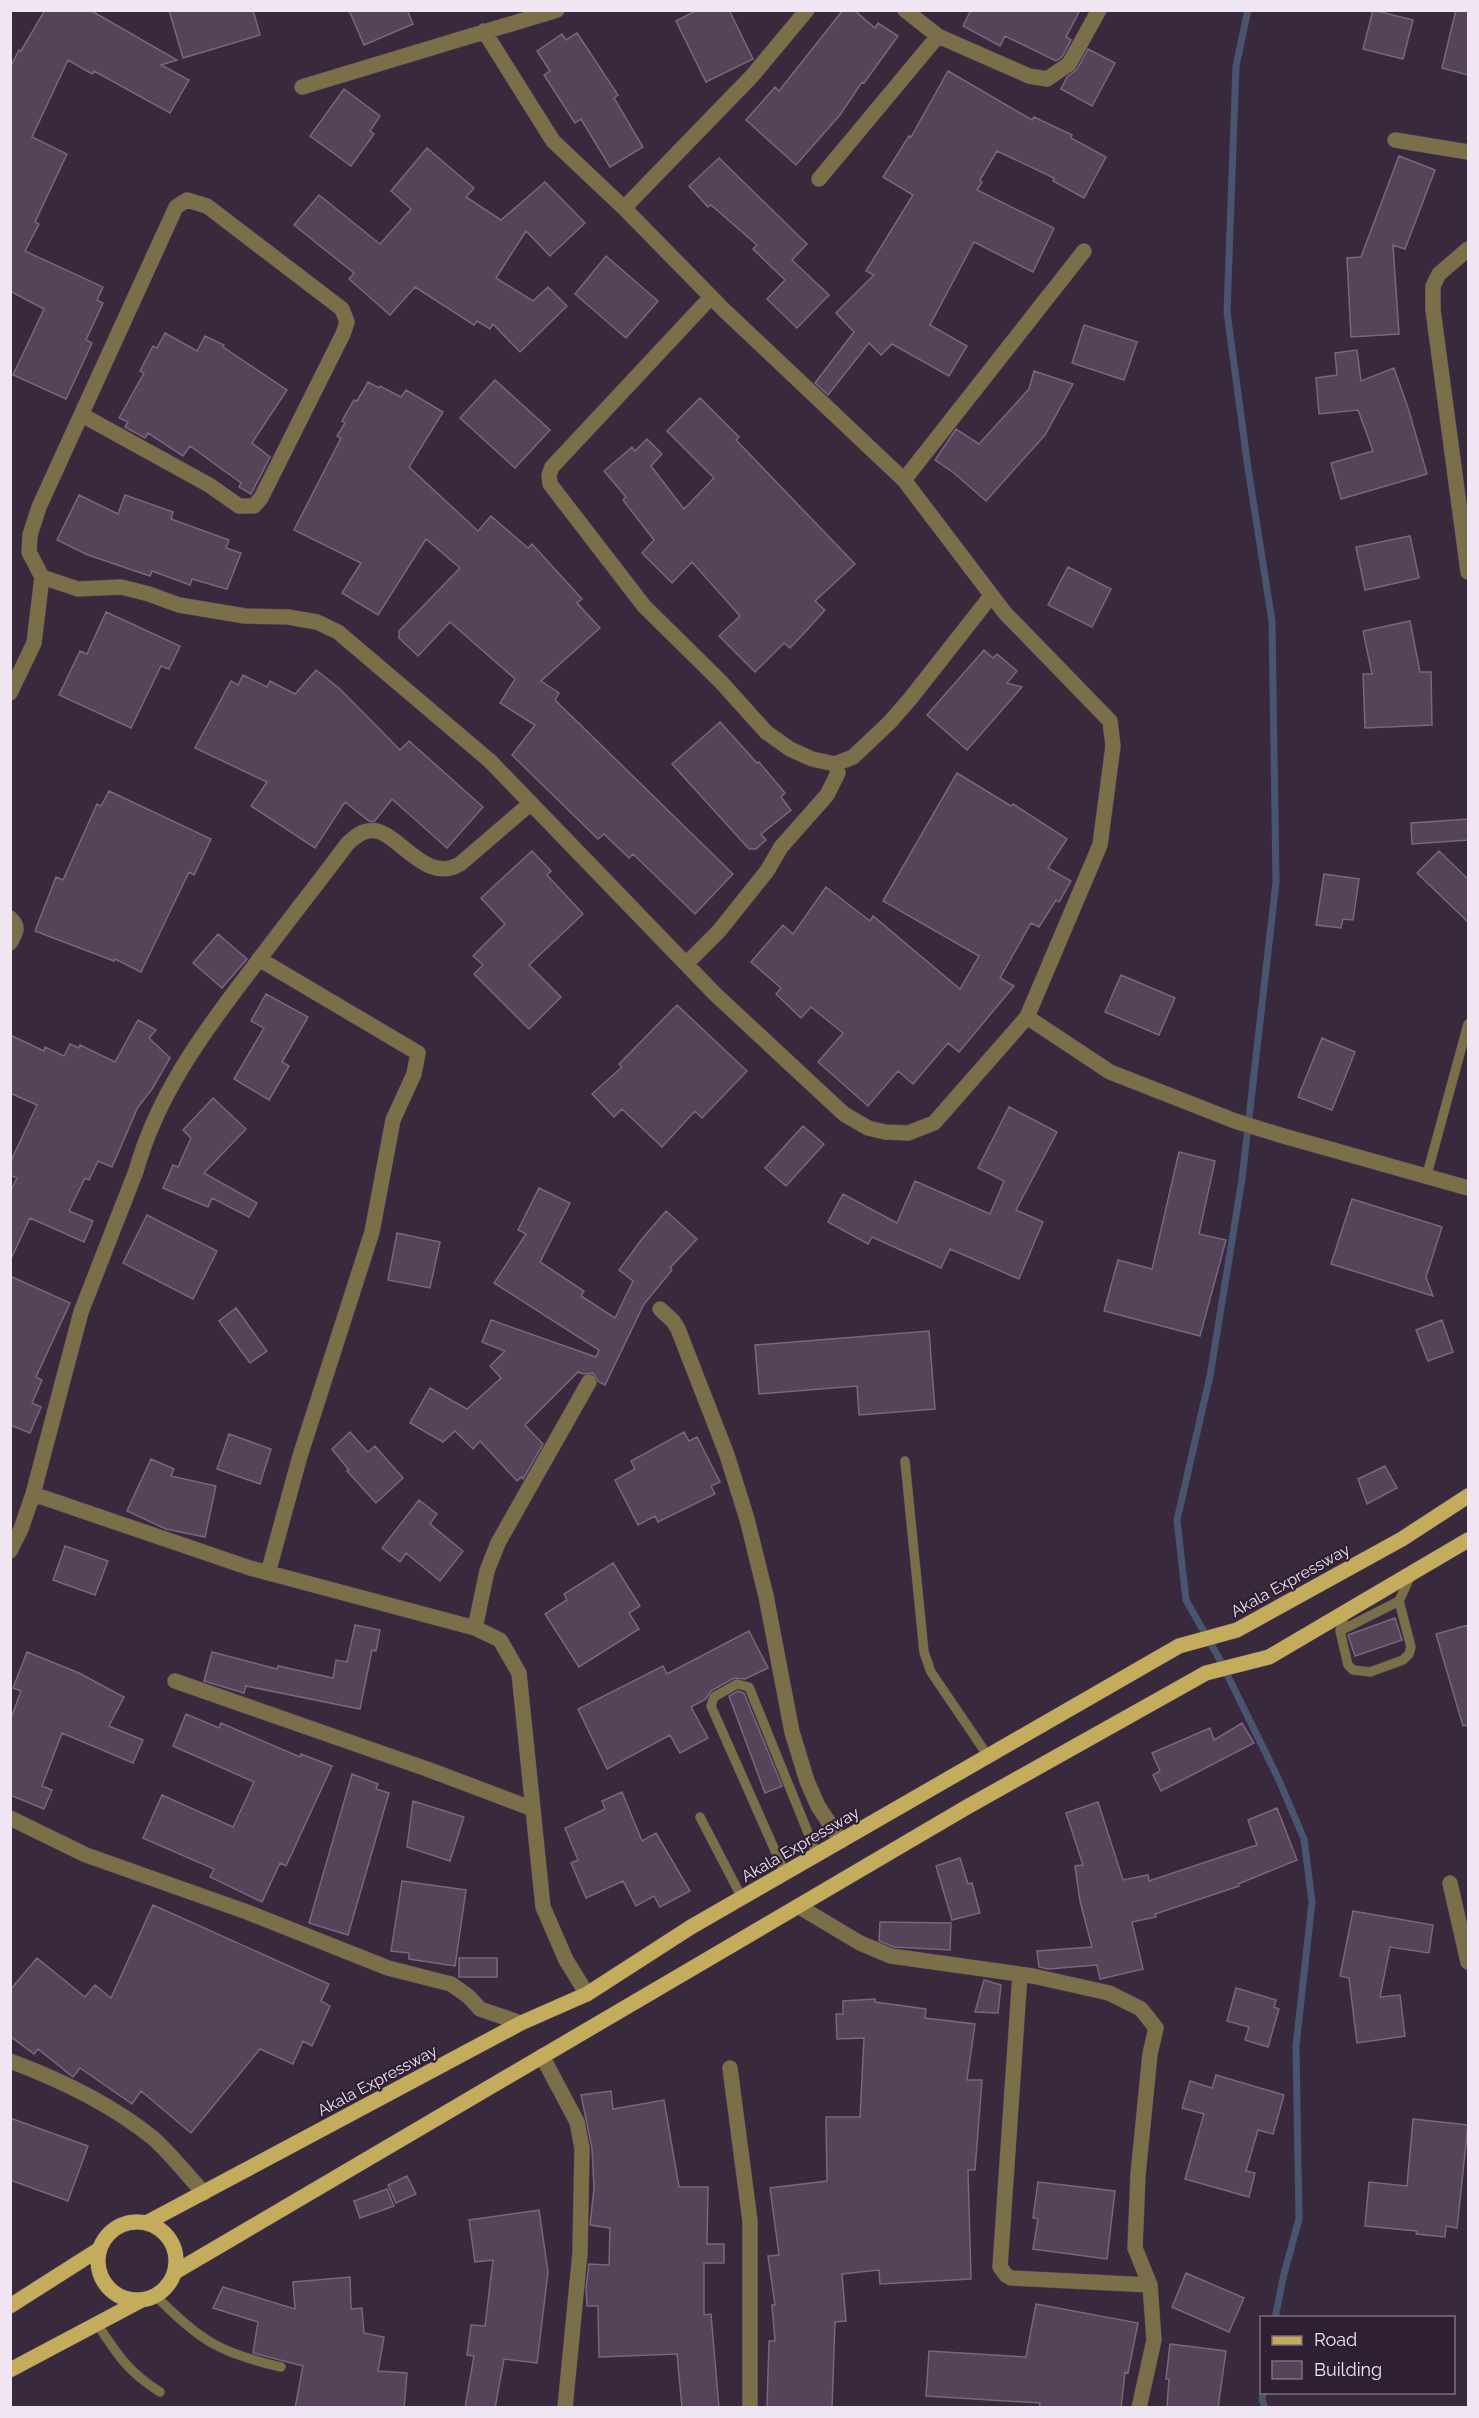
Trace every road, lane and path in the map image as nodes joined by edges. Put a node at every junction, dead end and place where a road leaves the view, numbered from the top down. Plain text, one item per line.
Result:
1 (556, 10) edge
2 (807, 10) edge
3 (905, 10) edge
4 (1099, 10) edge
5 (484, 31) junction
6 (938, 36) junction
7 (302, 87) dead end
8 (1395, 140) dead end
9 (1468, 152) edge
10 (819, 179) dead end
11 (624, 208) junction
12 (1468, 249) edge
13 (1084, 251) dead end
14 (711, 297) junction
15 (82, 415) junction
16 (904, 480) junction
17 (1468, 572) edge
18 (42, 577) junction
19 (991, 596) junction
20 (10, 693) edge
21 (835, 764) junction
22 (531, 803) junction
23 (10, 918) edge
24 (10, 943) edge
25 (259, 959) junction
26 (687, 963) junction
27 (1027, 1017) junction
28 (1468, 1024) edge
29 (1426, 1178) junction
30 (1468, 1188) edge
31 (660, 1309) dead end
32 (589, 1382) dead end
33 (905, 1461) dead end
34 (33, 1494) junction
35 (1468, 1496) edge
36 (1468, 1540) edge
37 (10, 1551) edge
38 (268, 1573) junction
39 (1412, 1573) junction
40 (1400, 1601) junction
41 (1346, 1612) junction
42 (475, 1628) junction
43 (1340, 1631) junction
44 (175, 1681) dead end
45 (988, 1756) junction
46 (533, 1809) junction
47 (700, 1817) dead end
48 (10, 1818) edge
49 (841, 1841) junction
50 (817, 1855) junction
51 (785, 1873) junction
52 (1450, 1883) dead end
53 (742, 1898) junction
54 (798, 1906) junction
55 (1468, 1962) edge
56 (1020, 1974) junction
57 (587, 1994) junction
58 (521, 2023) junction
59 (542, 2056) junction
60 (10, 2061) edge
61 (730, 2068) dead end
62 (204, 2193) junction
63 (148, 2222) junction
64 (98, 2250) junction
65 (175, 2272) junction
66 (1150, 2285) junction
67 (149, 2298) junction
68 (10, 2306) edge
69 (97, 2324) junction
70 (281, 2367) dead end
71 (10, 2370) edge
72 (159, 2392) dead end
73 (565, 2408) edge
74 (750, 2408) edge
75 (1139, 2408) edge

1 - 5 street
2 - 11 street
3 - 6 street
4 - 6 street
5 - 7 street
5 - 11 street
6 - 10 street
8 - 9 street
11 - 14 street
12 - 17 street
13 - 16 street
14 - 16 street
14 - 21 street
15 - 15 street
15 - 18 street
16 - 19 street
18 - 20 street
18 - 22 street
19 - 21 street
19 - 27 street
21 - 26 street
22 - 25 street
22 - 26 street
23 - 24 street
25 - 34 street
25 - 38 street
26 - 27 street
27 - 29 street
28 - 29 lane
29 - 30 street
31 - 49 street
32 - 42 street
33 - 45 lane
34 - 37 street
34 - 38 street
35 - 45 main road, Akala Expressway
36 - 39 main road
38 - 42 street
39 - 40 lane
39 - 41 main road
40 - 43 lane
40 - 43 lane
41 - 43 lane
41 - 54 main road
42 - 46 street
44 - 46 street
45 - 49 main road, Akala Expressway
46 - 57 street
47 - 53 lane
48 - 58 street
49 - 50 main road, Akala Expressway
50 - 51 main road, Akala Expressway
50 - 51 lane
51 - 53 main road, Akala Expressway
52 - 55 street
53 - 57 main road, Akala Expressway
54 - 56 street
54 - 59 main road
56 - 66 street
56 - 66 street
57 - 58 main road, Akala Expressway
58 - 62 main road, Akala Expressway
59 - 65 main road
59 - 73 street
60 - 62 street
61 - 74 street
62 - 63 main road, Akala Expressway
63 - 64 main road
63 - 65 main road
64 - 67 main road
64 - 68 main road
65 - 67 main road
66 - 75 street
67 - 69 main road
67 - 70 lane
69 - 71 main road
69 - 72 lane

